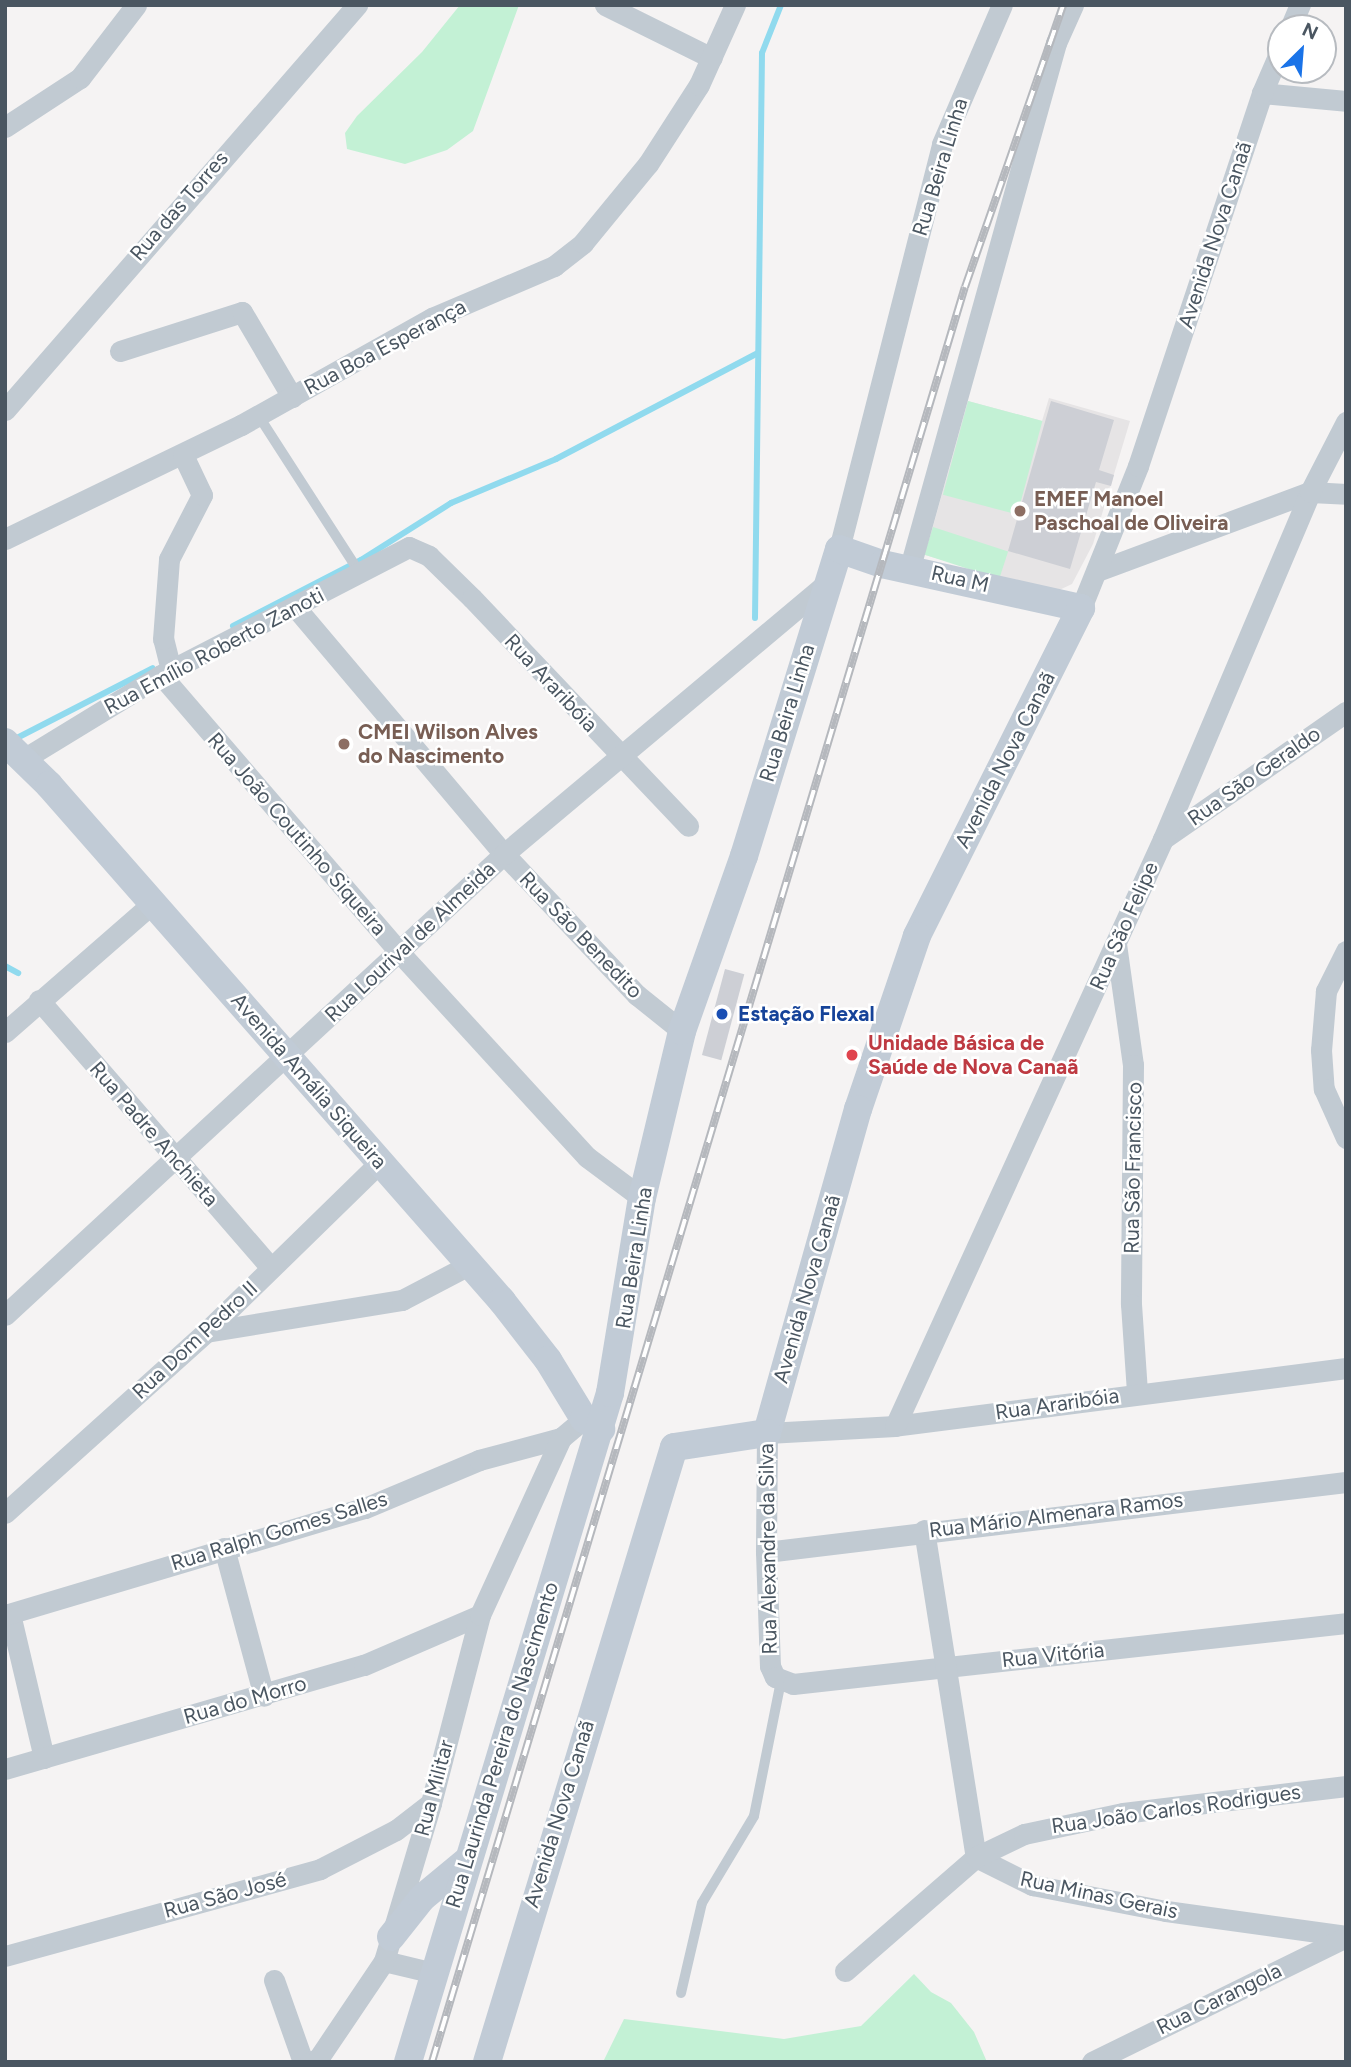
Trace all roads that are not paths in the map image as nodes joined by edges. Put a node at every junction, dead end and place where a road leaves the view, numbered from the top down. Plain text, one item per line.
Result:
1 (136, 5) edge
2 (357, 5) edge
3 (605, 5) edge
4 (735, 5) edge
5 (1002, 5) edge
6 (1073, 5) edge
7 (712, 58) junction
8 (1267, 81) edge
9 (1262, 93) junction
10 (1346, 101) edge
11 (5, 127) edge
12 (120, 351) dead end
13 (292, 397) junction
14 (5, 410) edge
15 (258, 415) junction
16 (1346, 422) edge
17 (183, 455) junction
18 (1310, 492) junction
19 (1346, 494) edge
20 (5, 538) edge
21 (409, 547) joint
22 (839, 549) junction
23 (911, 567) junction
24 (1100, 570) junction
25 (360, 573) junction
26 (827, 583) junction
27 (296, 608) junction
28 (1081, 608) junction
29 (166, 673) junction
30 (1346, 712) edge
31 (15, 752) edge
32 (620, 757) junction
33 (688, 826) dead end
34 (1163, 839) junction
35 (504, 854) junction
36 (153, 903) junction
37 (1116, 944) junction
38 (1346, 951) edge
39 (399, 952) junction
40 (39, 1000) junction
41 (682, 1031) junction
42 (5, 1032) edge
43 (286, 1056) junction
44 (1346, 1138) edge
45 (174, 1160) junction
46 (380, 1163) junction
47 (642, 1198) junction
48 (470, 1265) junction
49 (270, 1268) junction
50 (5, 1315) edge
51 (206, 1332) junction
52 (1346, 1368) edge
53 (1137, 1392) junction
54 (592, 1424) junction
55 (895, 1426) junction
56 (767, 1433) junction
57 (561, 1438) junction
58 (1346, 1482) edge
59 (5, 1513) edge
60 (924, 1530) junction
61 (224, 1548) junction
62 (766, 1552) junction
63 (8, 1615) edge
64 (480, 1615) junction
65 (1346, 1623) edge
66 (946, 1667) junction
67 (775, 1673) junction
68 (264, 1696) junction
69 (44, 1758) junction
70 (5, 1769) edge
71 (1346, 1786) edge
72 (431, 1803) junction
73 (976, 1857) junction
74 (468, 1860) junction
75 (1346, 1937) edge
76 (387, 1949) junction
77 (5, 1956) edge
78 (845, 1970) dead end
79 (434, 1973) junction
80 (274, 1980) dead end
81 (681, 1993) dead end
82 (312, 2061) edge
83 (408, 2062) edge
84 (487, 2062) edge
85 (1092, 2062) edge

1 - 11 street
2 - 14 street, Rua das Torres
3 - 7 street
4 - 7 street, Rua Boa Esperança
5 - 22 street, Rua Beira Linha
6 - 23 street
7 - 13 street, Rua Boa Esperança
8 - 9 street, Avenida Nova Canaã
9 - 10 street
9 - 24 street, Avenida Nova Canaã
12 - 13 street
13 - 15 street, Rua Boa Esperança
15 - 17 street, Rua Boa Esperança
15 - 25 lane
16 - 18 street, Rua São Felipe
17 - 20 street, Rua Boa Esperança
17 - 29 street
18 - 19 street
18 - 24 street
18 - 34 street, Rua São Felipe
21 - 25 street, Rua Emílio Roberto Zanoti
21 - 32 street, Rua Araribóia
22 - 23 street, Rua M
22 - 26 street, Rua Beira Linha
23 - 28 street, Rua M
24 - 28 street, Avenida Nova Canaã
25 - 27 street, Rua Emílio Roberto Zanoti
26 - 32 street, Rua Lourival de Almeida
26 - 41 street, Rua Beira Linha
27 - 29 street, Rua Emílio Roberto Zanoti
27 - 35 street, Rua São Benedito
28 - 56 street, Avenida Nova Canaã
29 - 31 street, Rua Emílio Roberto Zanoti
29 - 39 street, Rua João Coutinho Siqueira
30 - 34 street, Rua São Geraldo
31 - 36 street, Avenida Amália Siqueira
32 - 33 street, Rua Araribóia
32 - 35 street, Rua Lourival de Almeida
34 - 37 street, Rua São Felipe
35 - 39 street, Rua Lourival de Almeida
35 - 41 street, Rua São Benedito
36 - 40 street
36 - 43 street, Avenida Amália Siqueira
37 - 53 street, Rua São Francisco
37 - 55 street, Rua São Felipe
38 - 44 street
39 - 43 street, Rua Lourival de Almeida
39 - 47 street, Rua João Coutinho Siqueira
40 - 42 street
40 - 45 street, Rua Padre Anchieta
41 - 47 street, Rua Beira Linha
43 - 45 street, Rua Lourival de Almeida
43 - 46 street, Avenida Amália Siqueira
45 - 49 street, Rua Padre Anchieta
45 - 50 street, Rua Lourival de Almeida
46 - 48 street, Avenida Amália Siqueira
46 - 49 street, Rua Dom Pedro II
47 - 54 street, Rua Beira Linha
48 - 51 street
48 - 54 street, Avenida Amália Siqueira
49 - 51 street, Rua Dom Pedro II
51 - 59 street, Rua Dom Pedro II
52 - 53 street, Rua Araribóia
53 - 55 street, Rua Araribóia
54 - 57 street, Rua Ralph Gomes Salles
54 - 74 street, Rua Laurinda Pereira do Nascimento
55 - 56 street, Rua Araribóia
56 - 62 street, Rua Alexandre da Silva
56 - 84 street, Avenida Nova Canaã
57 - 61 street, Rua Ralph Gomes Salles
57 - 64 street, Rua Militar
58 - 60 street, Rua Mário Almenara Ramos
60 - 62 street, Rua Mário Almenara Ramos
60 - 66 street
61 - 63 street, Rua Ralph Gomes Salles
61 - 68 street
62 - 67 street, Rua Alexandre da Silva
63 - 69 street
64 - 68 street, Rua do Morro
64 - 72 street, Rua Militar
65 - 66 street, Rua Vitória
66 - 67 street, Rua Vitória
66 - 73 street
67 - 81 lane
68 - 69 street, Rua do Morro
69 - 70 street, Rua do Morro
71 - 73 street, Rua João Carlos Rodrigues
72 - 76 street, Rua Militar
72 - 77 street, Rua São José
73 - 75 street, Rua Minas Gerais
73 - 78 street, Rua João Carlos Rodrigues
74 - 76 street
74 - 79 street, Rua Laurinda Pereira do Nascimento
75 - 85 street, Rua Carangola
76 - 79 street
76 - 82 street, Rua Militar
79 - 83 street, Rua Laurinda Pereira do Nascimento
80 - 82 street

